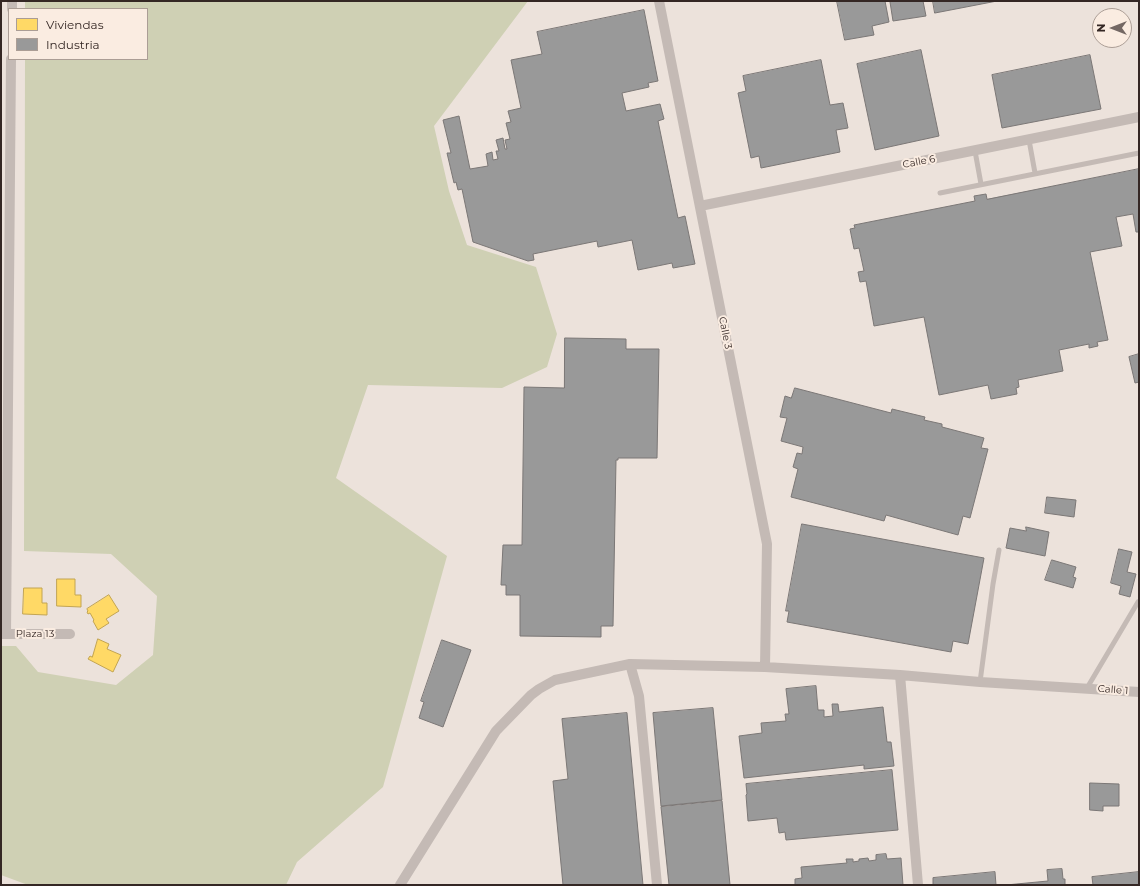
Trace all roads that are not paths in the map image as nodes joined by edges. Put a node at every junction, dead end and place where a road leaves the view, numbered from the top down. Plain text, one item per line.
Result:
1 (659, 1) edge
2 (11, 60) edge
3 (6, 72) edge
4 (1139, 117) edge
5 (1029, 140) junction
6 (975, 151) junction
7 (1139, 153) edge
8 (5, 169) edge
9 (1035, 173) junction
10 (981, 184) junction
11 (940, 193) dead end
12 (700, 206) junction
13 (5, 232) edge
14 (5, 298) edge
15 (5, 410) edge
16 (4, 522) edge
17 (999, 550) dead end
18 (1138, 602) edge
19 (3, 634) edge
20 (70, 634) dead end
21 (630, 664) junction
22 (764, 667) junction
23 (900, 675) junction
24 (980, 682) junction
25 (1087, 688) junction
26 (1139, 692) edge
27 (400, 885) edge
28 (657, 885) edge
29 (918, 885) edge

1 - 12 street, Calle 3
2 - 3 street
3 - 8 street
4 - 5 street, Calle 6
5 - 6 street, Calle 6
5 - 9 lane
6 - 10 lane
6 - 12 street, Calle 6
7 - 9 lane
8 - 13 street
9 - 10 lane
10 - 11 lane
12 - 22 street, Calle 3
13 - 14 street
14 - 15 street
15 - 16 street
16 - 19 street
17 - 24 lane
18 - 25 lane
19 - 20 street, Plaza 13
21 - 22 street, Calle 1
21 - 27 street, Calle 1
21 - 28 street
22 - 23 street, Calle 1
23 - 24 street, Calle 1
23 - 29 street
24 - 25 street, Calle 1
25 - 26 street, Calle 1

